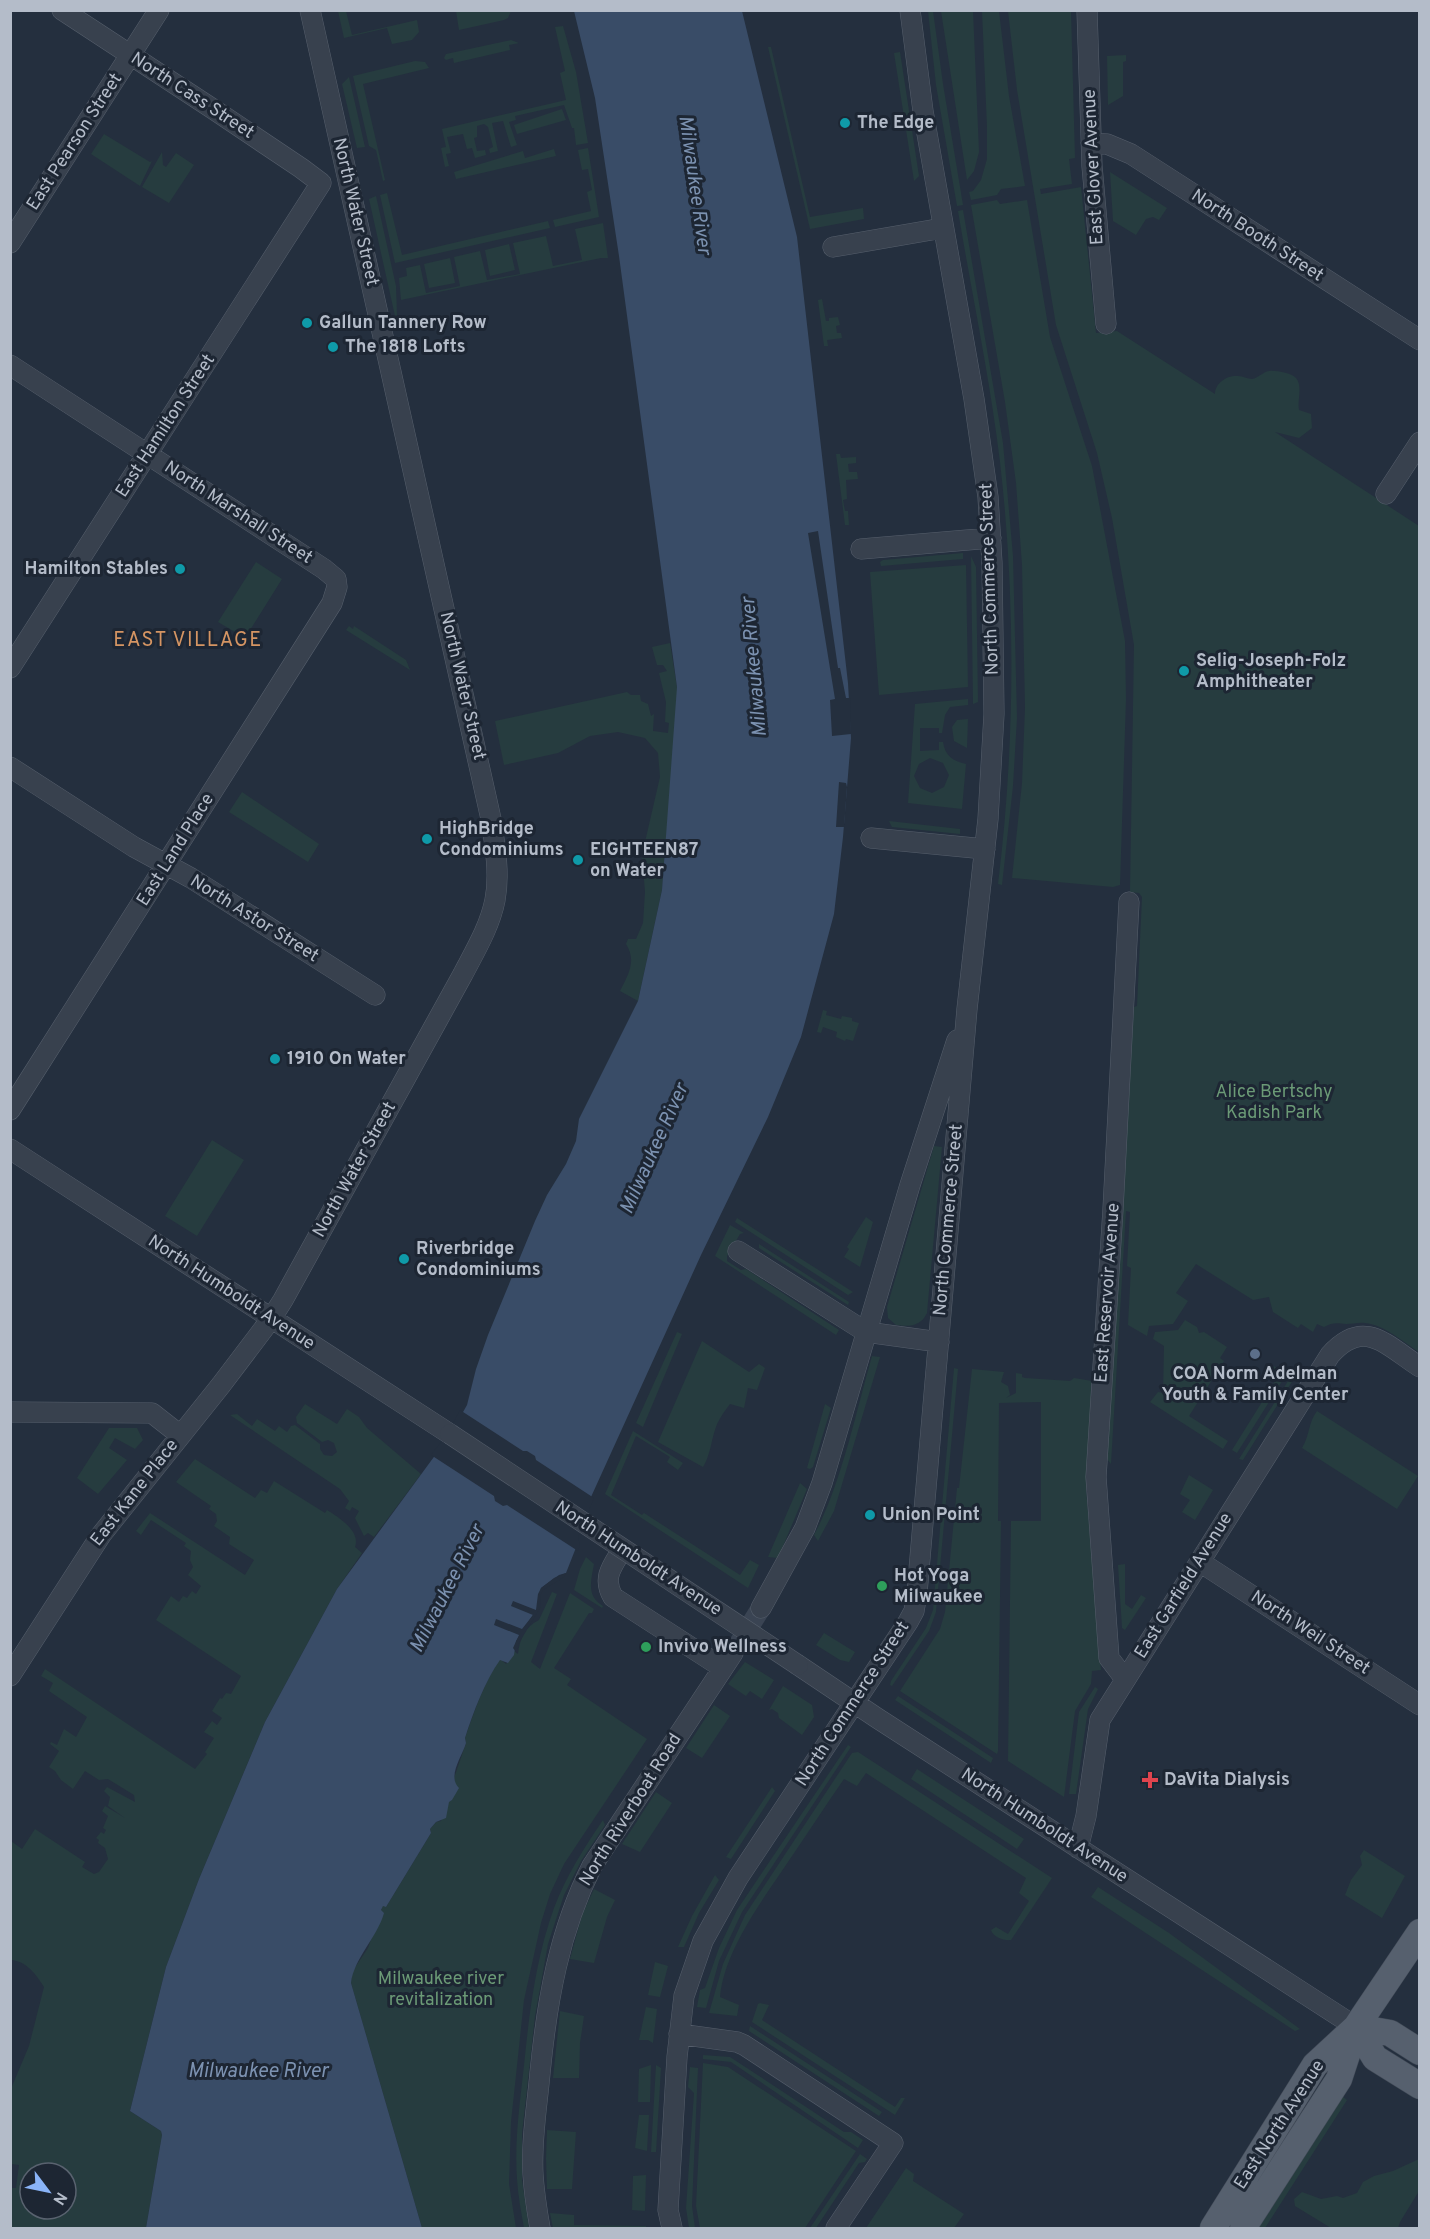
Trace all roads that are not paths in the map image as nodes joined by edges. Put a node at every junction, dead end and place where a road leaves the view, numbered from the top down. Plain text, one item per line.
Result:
1 (62, 10) edge
2 (159, 10) edge
3 (310, 10) edge
4 (910, 10) edge
5 (1087, 10) edge
6 (131, 55) junction
7 (1091, 143) junction
8 (347, 181) junction
9 (321, 183) junction
10 (943, 228) junction
11 (10, 243) edge
12 (833, 247) dead end
13 (1106, 324) dead end
14 (1419, 340) edge
15 (10, 366) edge
16 (1419, 442) edge
17 (147, 454) junction
18 (1386, 494) dead end
19 (991, 538) junction
20 (861, 549) dead end
21 (337, 587) joint
22 (10, 668) edge
23 (10, 767) edge
24 (872, 838) dead end
25 (985, 849) junction
26 (166, 864) junction
27 (1129, 902) dead end
28 (375, 995) dead end
29 (967, 1009) junction
30 (10, 1110) edge
31 (10, 1149) edge
32 (738, 1251) dead end
33 (272, 1319) junction
34 (866, 1332) junction
35 (939, 1342) junction
36 (1419, 1367) edge
37 (10, 1412) edge
38 (180, 1435) junction
39 (622, 1550) junction
40 (1200, 1562) junction
41 (761, 1608) tunnel mouth
42 (10, 1676) edge
43 (1125, 1679) junction
44 (855, 1704) junction
45 (1419, 1705) edge
46 (1078, 1848) junction
47 (1419, 1932) edge
48 (1356, 2027) junction
49 (679, 2034) junction
50 (1419, 2052) edge
51 (1419, 2086) edge
52 (540, 2229) edge
53 (672, 2229) edge
54 (836, 2229) edge
55 (1213, 2229) edge
56 (1244, 2229) edge

1 - 6 street, North Cass Street
2 - 6 street, East Pearson Street
3 - 8 street, North Water Street
4 - 10 street, North Commerce Street
5 - 7 street, East Glover Avenue
6 - 9 street, North Cass Street
6 - 11 street, East Pearson Street
7 - 13 street, East Glover Avenue
7 - 14 street, North Booth Street
8 - 9 street
8 - 33 street, North Water Street
9 - 17 street, East Hamilton Street
10 - 12 street
10 - 19 street, North Commerce Street
15 - 17 street, North Marshall Street
16 - 18 street
17 - 21 street, North Marshall Street
17 - 22 street, East Hamilton Street
19 - 20 street
19 - 25 street, North Commerce Street
21 - 26 street, East Land Place
23 - 26 street, North Astor Street
24 - 25 street
25 - 29 street, North Commerce Street
26 - 28 street, North Astor Street
26 - 30 street, East Land Place
27 - 43 street, East Reservoir Avenue
29 - 34 street, North Commerce Street
29 - 35 street, North Commerce Street
31 - 33 street, North Humboldt Avenue
32 - 34 street
33 - 38 street, East Kane Place
33 - 39 street, North Humboldt Avenue, bridge
34 - 35 street
34 - 41 street
35 - 44 street, North Commerce Street
36 - 40 street, East Garfield Avenue
37 - 38 street
38 - 42 street, East Kane Place
39 - 44 street, North Humboldt Avenue, bridge
39 - 52 street, North Riverboat Road
40 - 43 street, East Garfield Avenue
40 - 45 street, North Weil Street
43 - 46 street, East Garfield Avenue
44 - 46 street, North Humboldt Avenue
44 - 49 street, North Commerce Street
46 - 48 street, North Humboldt Avenue
47 - 48 main road, East North Avenue
48 - 50 main road
48 - 51 main road
48 - 55 main road, East North Avenue
48 - 56 main road, East North Avenue
49 - 53 street, North Commerce Street
49 - 54 street

